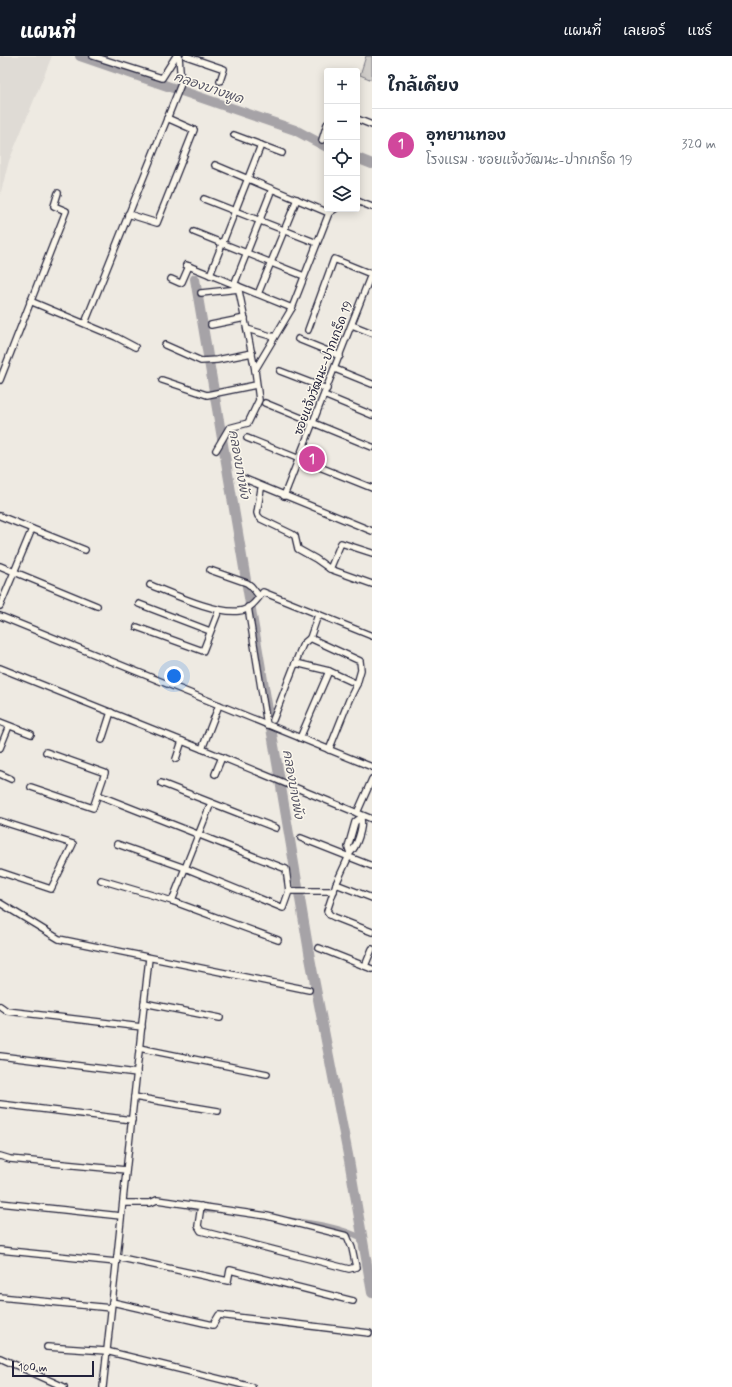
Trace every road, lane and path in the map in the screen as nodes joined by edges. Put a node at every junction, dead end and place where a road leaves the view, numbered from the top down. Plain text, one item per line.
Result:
1 (93, 56) edge
2 (176, 56) edge
3 (179, 56) edge
4 (186, 56) edge
5 (220, 82) dead end
6 (167, 118) junction
7 (360, 120) edge
8 (372, 125) edge
9 (324, 134) edge
10 (234, 135) dead end
11 (322, 140) dead end
12 (261, 146) junction
13 (282, 153) dead end
14 (215, 165) dead end
15 (248, 179) junction
16 (272, 189) junction
17 (58, 193) dead end
18 (204, 198) dead end
19 (297, 199) junction
20 (360, 202) edge
21 (372, 207) edge
22 (235, 211) junction
23 (329, 213) joint
24 (128, 214) junction
25 (260, 221) junction
26 (284, 230) junction
27 (194, 232) dead end
28 (222, 243) junction
29 (317, 243) junction
30 (247, 253) junction
31 (271, 263) junction
32 (372, 273) edge
33 (210, 275) junction
34 (304, 276) junction
35 (170, 279) dead end
36 (237, 287) junction
37 (201, 293) dead end
38 (258, 294) junction
39 (30, 301) junction
40 (292, 308) junction
41 (245, 318) junction
42 (85, 323) junction
43 (211, 325) dead end
44 (352, 325) junction
45 (247, 329) junction
46 (308, 330) dead end
47 (372, 333) edge
48 (274, 338) junction
49 (298, 339) dead end
50 (165, 345) dead end
51 (135, 347) dead end
52 (252, 353) junction
53 (340, 356) junction
54 (335, 369) junction
55 (255, 370) junction
56 (280, 371) dead end
57 (0, 380) edge
58 (162, 380) dead end
59 (372, 384) edge
60 (256, 385) junction
61 (327, 389) junction
62 (324, 395) junction
63 (265, 403) dead end
64 (372, 415) edge
65 (313, 423) junction
66 (246, 438) dead end
67 (372, 447) edge
68 (216, 450) dead end
69 (299, 459) junction
70 (245, 479) dead end
71 (372, 488) edge
72 (261, 489) dead end
73 (284, 496) junction
74 (0, 516) edge
75 (32, 529) junction
76 (372, 531) edge
77 (85, 550) dead end
78 (372, 553) edge
79 (0, 566) edge
80 (330, 569) junction
81 (210, 570) dead end
82 (14, 572) junction
83 (372, 584) edge
84 (150, 586) dead end
85 (259, 596) junction
86 (139, 604) dead end
87 (0, 606) edge
88 (96, 606) dead end
89 (248, 607) junction
90 (219, 610) junction
91 (318, 615) junction
92 (0, 616) edge
93 (137, 627) dead end
94 (210, 631) junction
95 (372, 636) edge
96 (310, 638) junction
97 (295, 664) junction
98 (0, 668) edge
99 (329, 671) junction
100 (357, 684) junction
101 (219, 705) junction
102 (111, 712) junction
103 (273, 720) dead end
104 (0, 722) edge
105 (267, 725) junction
106 (8, 726) junction
107 (31, 734) dead end
108 (300, 738) junction
109 (102, 740) dead end
110 (182, 741) junction
111 (0, 748) edge
112 (202, 749) junction
113 (329, 750) junction
114 (46, 752) dead end
115 (222, 757) junction
116 (176, 759) dead end
117 (372, 768) edge
118 (0, 774) edge
119 (215, 774) dead end
120 (11, 779) dead end
121 (372, 779) edge
122 (161, 783) dead end
123 (31, 787) dead end
124 (98, 795) junction
125 (211, 803) junction
126 (357, 813) junction
127 (362, 817) junction
128 (372, 819) edge
129 (0, 821) edge
130 (276, 828) dead end
131 (199, 834) junction
132 (301, 838) dead end
133 (117, 844) dead end
134 (349, 855) junction
135 (372, 866) edge
136 (185, 868) junction
137 (0, 872) edge
138 (102, 880) dead end
139 (336, 884) junction
140 (289, 891) junction
141 (334, 891) junction
142 (372, 898) edge
143 (172, 901) junction
144 (0, 903) edge
145 (372, 932) edge
146 (278, 940) dead end
147 (319, 948) dead end
148 (372, 949) edge
149 (149, 958) junction
150 (365, 966) junction
151 (372, 969) edge
152 (309, 990) dead end
153 (144, 1003) junction
154 (0, 1006) edge
155 (220, 1018) dead end
156 (142, 1027) junction
157 (140, 1048) junction
158 (0, 1056) edge
159 (137, 1073) junction
160 (267, 1074) dead end
161 (134, 1097) junction
162 (0, 1104) edge
163 (218, 1111) dead end
164 (132, 1120) junction
165 (0, 1156) edge
166 (126, 1170) junction
167 (0, 1203) edge
168 (123, 1203) junction
169 (201, 1206) junction
170 (121, 1216) junction
171 (0, 1250) edge
172 (117, 1259) junction
173 (0, 1297) edge
174 (353, 1301) dead end
175 (112, 1305) junction
176 (369, 1333) dead end
177 (47, 1347) dead end
178 (106, 1351) junction
179 (0, 1358) edge
180 (64, 1387) edge
181 (102, 1387) edge
182 (252, 1387) edge

1 - 2 street
3 - 6 street
4 - 5 street
6 - 24 street
6 - 24 street
7 - 8 street
9 - 11 street
10 - 12 street
12 - 13 street
12 - 15 street
14 - 15 street
15 - 16 street
15 - 22 street
16 - 19 street
16 - 25 street
17 - 39 street
18 - 22 street
19 - 23 street
19 - 26 street
20 - 21 street
22 - 25 street
22 - 28 street
23 - 29 street
24 - 42 street
25 - 26 street
25 - 30 street
26 - 29 street
26 - 31 street
27 - 28 street
28 - 30 street
28 - 33 street
29 - 34 street
30 - 31 street
30 - 36 street
31 - 34 street
31 - 38 street
32 - 44 street, ซอยแจ้งวัฒนะ-ปากเกร็ด 19
32 - 46 street
33 - 35 street
33 - 36 street
34 - 40 street
36 - 37 street
36 - 38 street
36 - 41 street
38 - 40 street
39 - 42 street
39 - 57 street
40 - 48 street
41 - 43 street
41 - 45 street
42 - 51 street
44 - 47 street
44 - 53 street, ซอยแจ้งวัฒนะ-ปากเกร็ด 19
45 - 48 street
45 - 52 street
48 - 55 street
49 - 53 street
50 - 52 street
52 - 55 street
53 - 54 street, ซอยแจ้งวัฒนะ-ปากเกร็ด 19
54 - 59 street
54 - 61 street, ซอยแจ้งวัฒนะ-ปากเกร็ด 19
55 - 60 street
56 - 61 street
58 - 60 street
60 - 68 street
61 - 62 street, ซอยแจ้งวัฒนะ-ปากเกร็ด 19
62 - 64 street
62 - 65 street, ซอยแจ้งวัฒนะ-ปากเกร็ด 19
63 - 65 street
65 - 67 street
65 - 69 street, ซอยแจ้งวัฒนะ-ปากเกร็ด 19
66 - 69 street
69 - 71 street
69 - 73 street, ซอยแจ้งวัฒนะ-ปากเกร็ด 19
70 - 73 street
72 - 80 street
73 - 76 street
74 - 75 street
75 - 77 street
75 - 82 street
78 - 80 street
79 - 82 street
80 - 83 street
81 - 85 street
82 - 87 street
82 - 88 street
84 - 90 street
85 - 89 street
85 - 91 street
86 - 94 street
89 - 90 street
89 - 105 street
90 - 94 street
91 - 95 street
91 - 96 street
92 - 101 street
93 - 94 street
96 - 97 street
96 - 100 street
97 - 99 street
97 - 103 street
98 - 102 street
99 - 100 street
99 - 108 street
100 - 113 street
101 - 105 street
101 - 112 street
102 - 109 street
102 - 110 street
104 - 106 street
105 - 108 street
106 - 107 street
106 - 111 street
108 - 113 street
110 - 112 street
110 - 116 street
112 - 115 street
113 - 117 street
114 - 124 street
115 - 119 street
115 - 126 street
118 - 120 street
121 - 126 street
122 - 125 street
123 - 124 street
124 - 131 street
125 - 130 street
125 - 131 street
126 - 127 street
127 - 128 street
127 - 134 street
129 - 137 street
131 - 136 street
131 - 140 street
132 - 134 street
133 - 136 street
134 - 135 street
134 - 139 street
136 - 140 street
136 - 143 street
138 - 143 street
139 - 141 street
139 - 142 street
140 - 141 street
141 - 145 street
143 - 146 street
144 - 149 street
147 - 150 street
148 - 150 street
149 - 152 street
149 - 153 street
150 - 151 street
153 - 155 street
153 - 156 street
154 - 156 street
156 - 157 street
157 - 159 street
157 - 160 street
158 - 159 street
159 - 161 street
161 - 163 street
161 - 164 street
162 - 164 street
164 - 166 street
165 - 166 street
166 - 168 street
167 - 170 street
168 - 169 street
168 - 170 street
169 - 169 street
170 - 172 street
171 - 172 street
172 - 174 street
172 - 175 street
173 - 175 street
175 - 176 street
175 - 178 street
177 - 178 street
178 - 181 street
178 - 182 street
179 - 180 street

